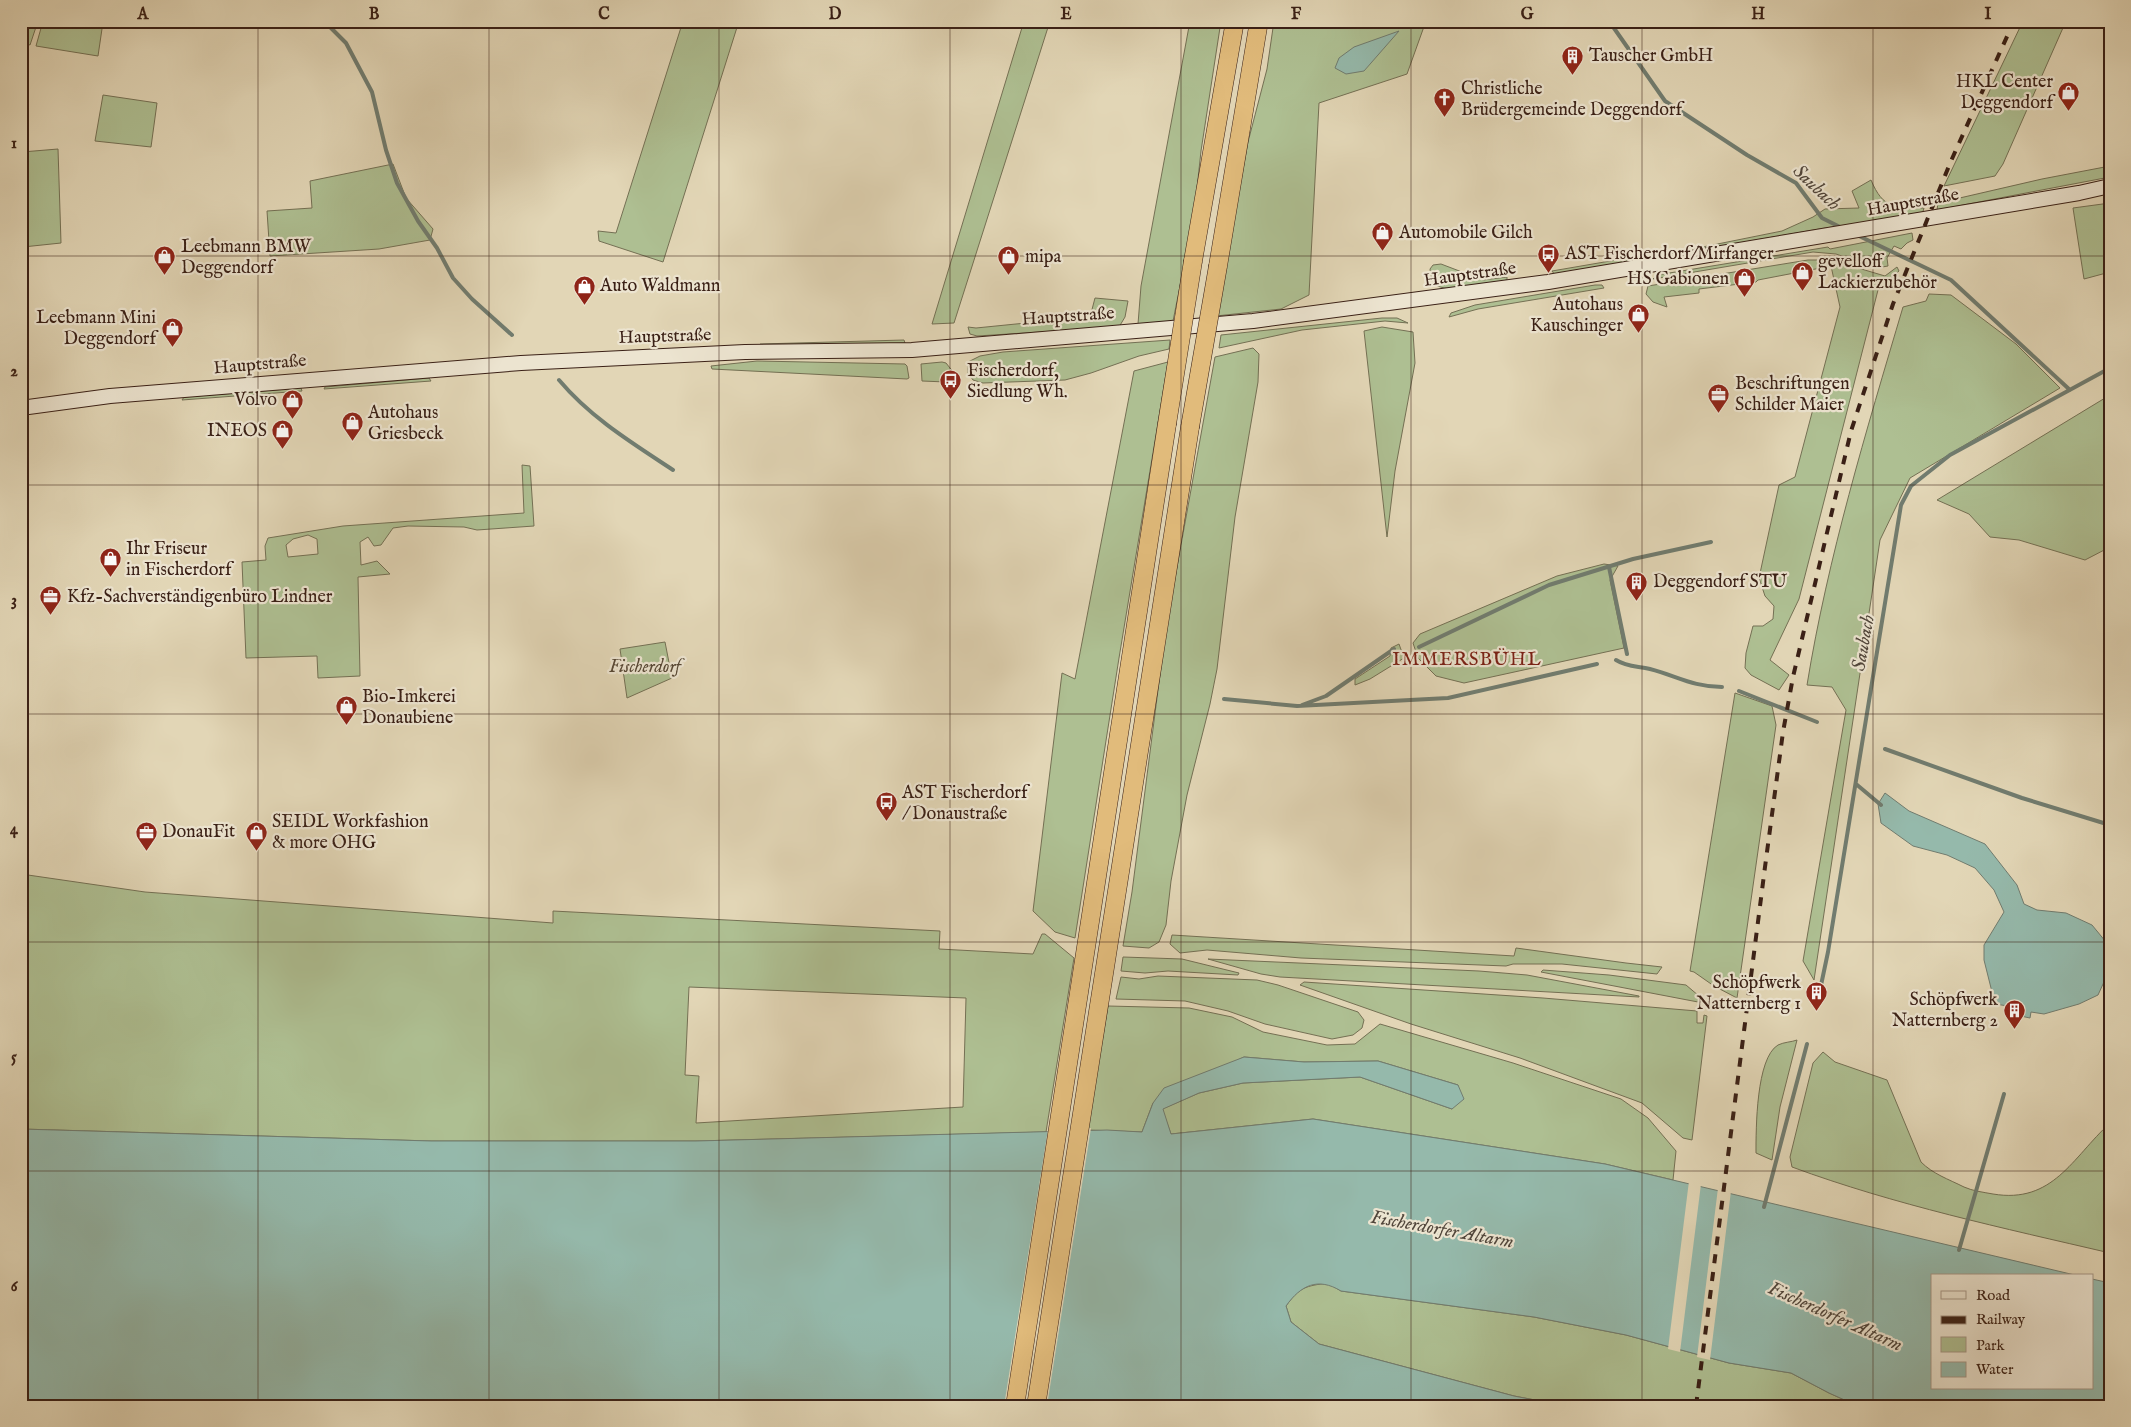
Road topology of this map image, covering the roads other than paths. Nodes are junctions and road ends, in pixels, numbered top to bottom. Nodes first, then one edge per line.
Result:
1 (1235, 21) edge
2 (1259, 21) edge
3 (2110, 186) edge
4 (21, 408) edge
5 (1015, 1406) edge
6 (1036, 1406) edge

1 - 5 highway, bridge
2 - 6 highway, bridge
3 - 4 main road, Hauptstraße

